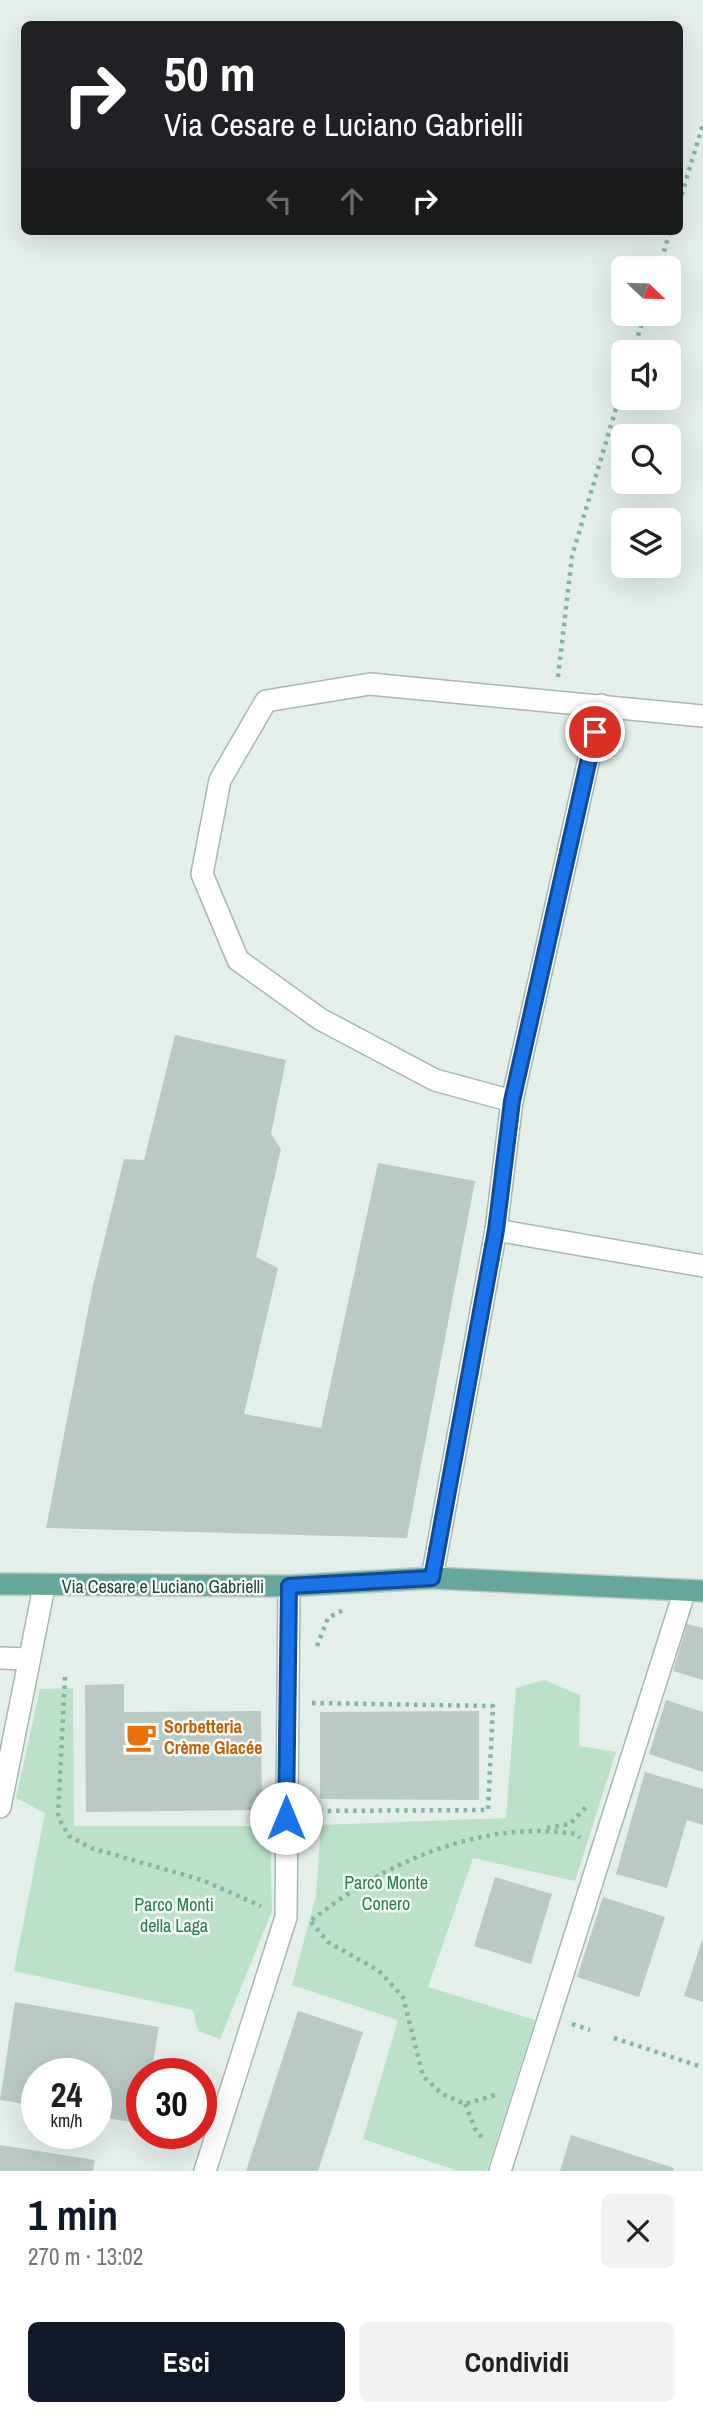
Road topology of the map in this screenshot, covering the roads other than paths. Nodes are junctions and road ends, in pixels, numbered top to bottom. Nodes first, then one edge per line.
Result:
1 (601, 705) junction
2 (703, 716) edge
3 (512, 1101) junction
4 (496, 1230) junction
5 (703, 1266) edge
6 (432, 1578) junction
7 (0, 1584) edge
8 (289, 1586) junction
9 (44, 1587) junction
10 (694, 1591) edge
11 (0, 1658) edge
12 (29, 1659) junction
13 (0, 1807) edge
14 (205, 2171) edge
15 (500, 2171) edge

1 - 2 street
1 - 3 street
1 - 3 street
3 - 4 street
4 - 5 street
4 - 6 street
6 - 8 main road, Via Cesare e Luciano Gabrielli
6 - 10 main road, Via Cesare e Luciano Gabrielli
7 - 9 main road, Via Cesare e Luciano Gabrielli
8 - 9 main road, Via Cesare e Luciano Gabrielli
8 - 14 street
9 - 12 street
10 - 15 street
11 - 12 street
12 - 13 street

